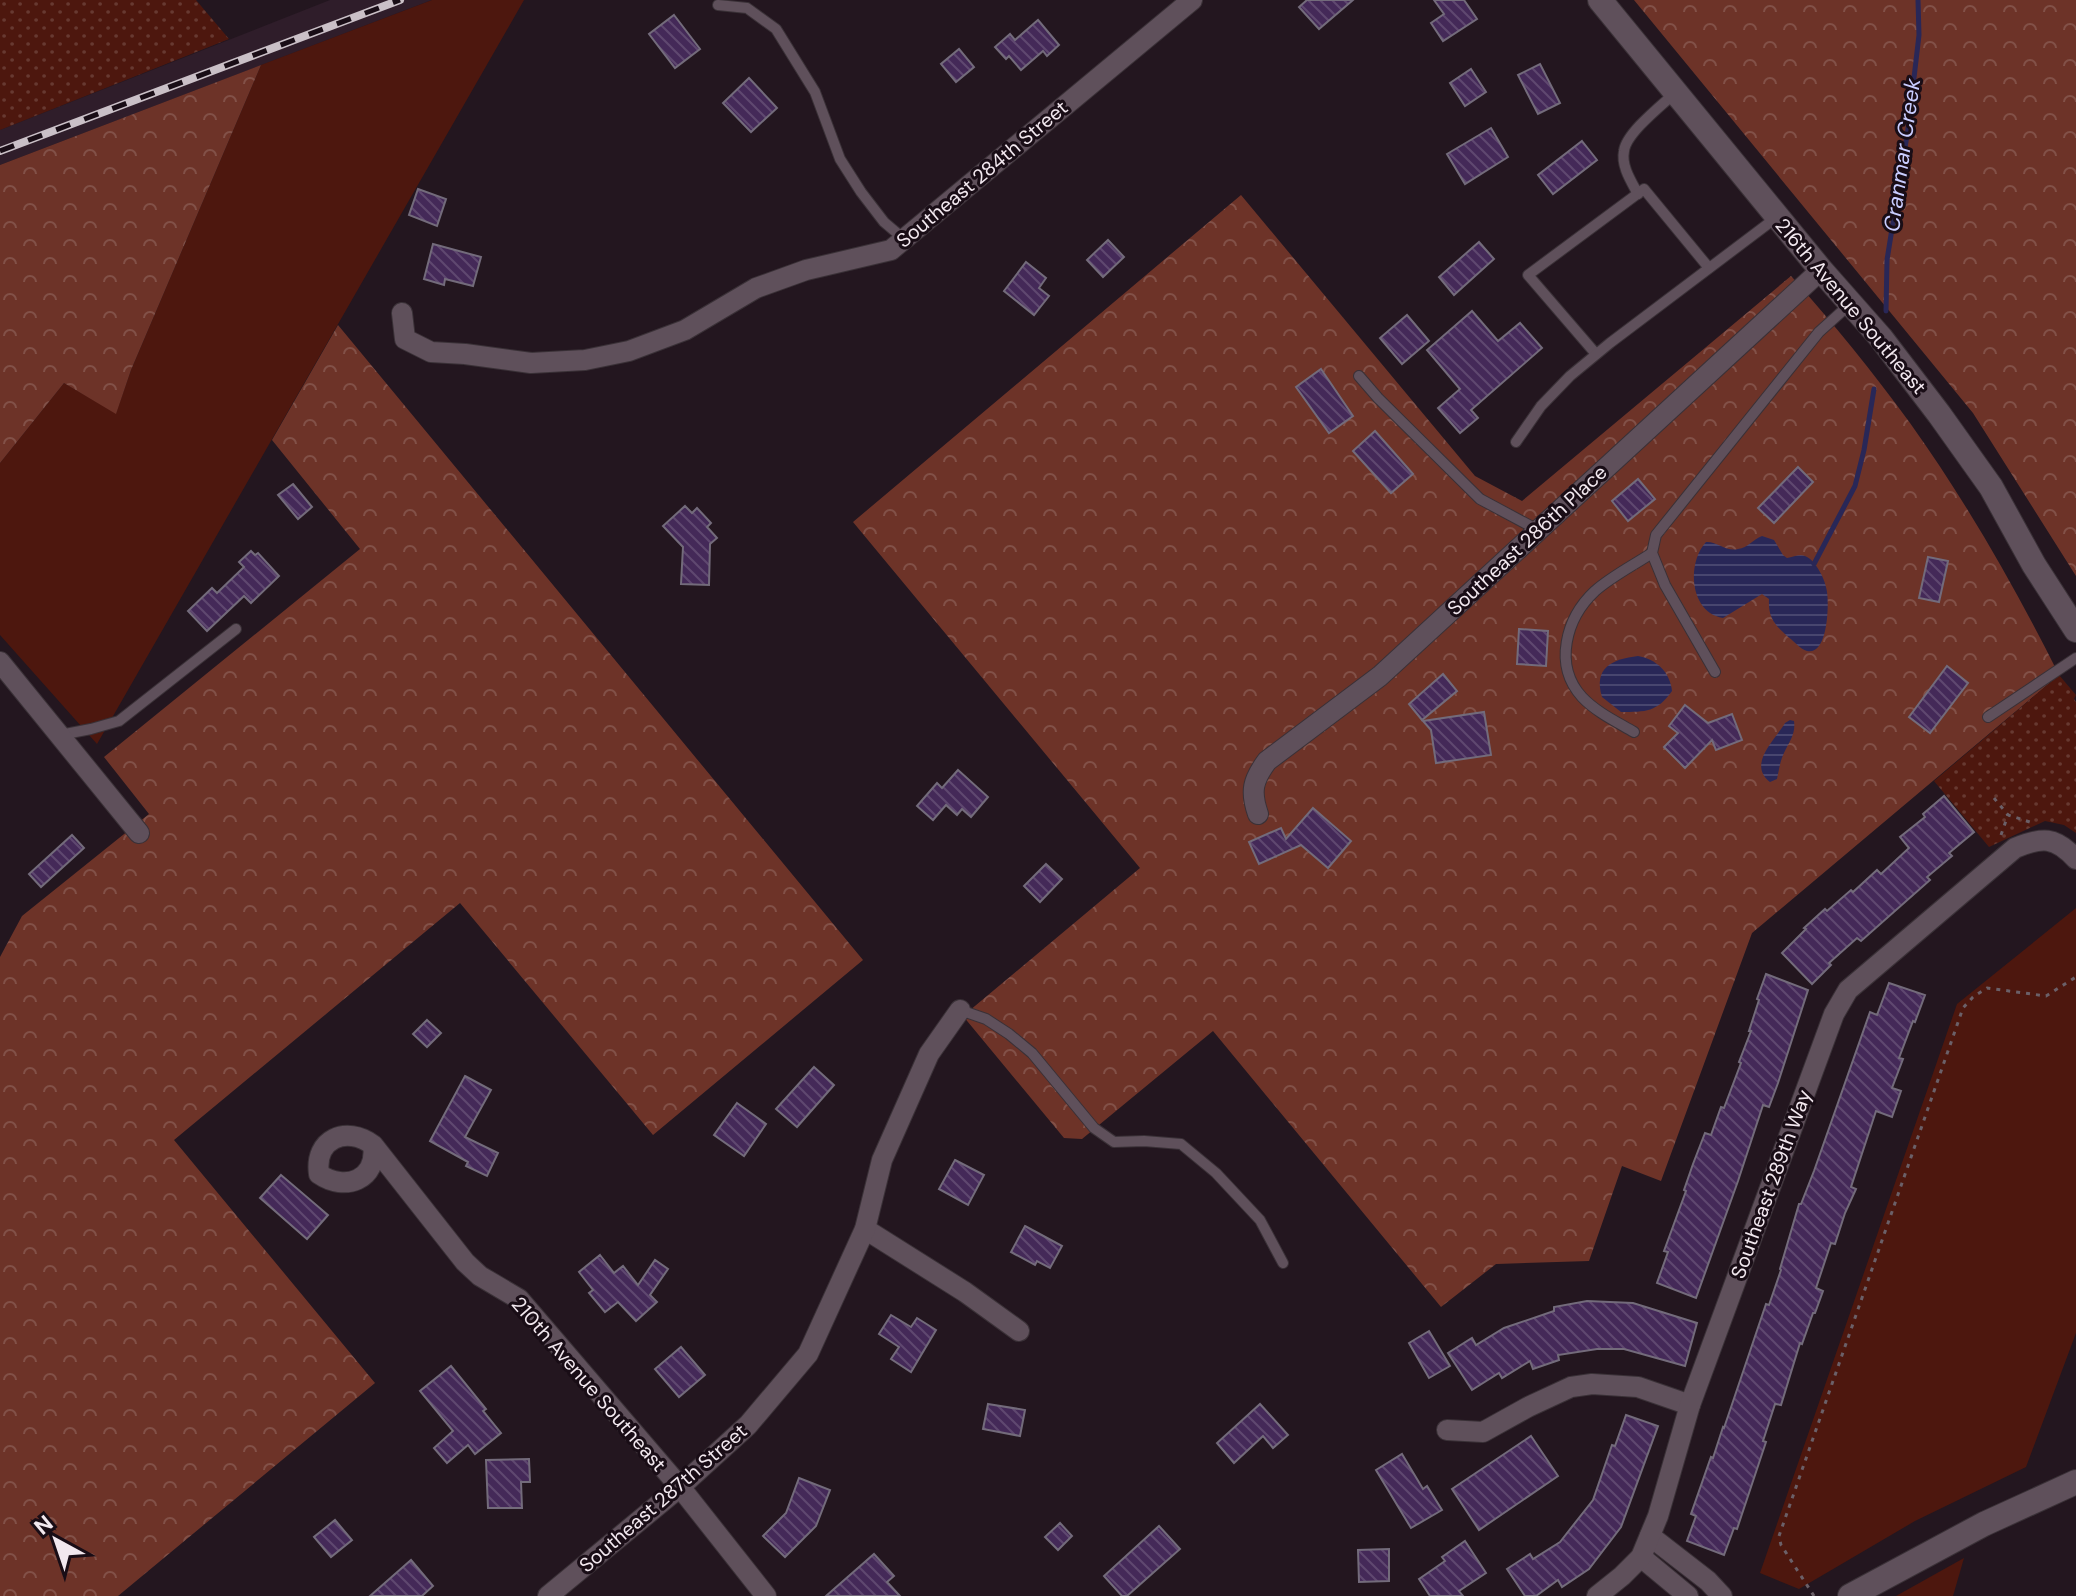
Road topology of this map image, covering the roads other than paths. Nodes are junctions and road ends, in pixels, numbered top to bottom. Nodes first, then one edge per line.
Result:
1 (1192, 0) edge
2 (1600, 0) edge
3 (718, 5) dead end
4 (1676, 92) junction
5 (1638, 194) junction
6 (1777, 217) junction
7 (904, 239) junction
8 (1709, 268) junction
9 (1821, 270) junction
10 (1851, 304) junction
11 (402, 313) dead end
12 (1596, 354) junction
13 (1359, 376) dead end
14 (1516, 442) dead end
15 (1538, 530) junction
16 (1652, 553) junction
17 (236, 629) dead end
18 (2076, 630) edge
19 (2076, 658) edge
20 (0, 662) edge
21 (1715, 672) dead end
22 (1988, 717) dead end
23 (1634, 732) dead end
24 (58, 735) junction
25 (1258, 814) dead end
26 (139, 833) dead end
27 (2076, 859) edge
28 (960, 1010) joint
29 (373, 1145) dead end
30 (865, 1229) junction
31 (1283, 1263) dead end
32 (1019, 1331) dead end
33 (1690, 1405) junction
34 (1447, 1430) dead end
35 (2076, 1482) edge
36 (680, 1487) junction
37 (1650, 1536) junction
38 (1641, 1557) junction
39 (548, 1596) edge
40 (766, 1596) edge
41 (1597, 1596) edge
42 (1688, 1596) edge
43 (1722, 1596) edge
44 (1850, 1596) edge

1 - 7 street, Southeast 284th Street
2 - 4 street, 216th Avenue Southeast
3 - 7 lane
4 - 5 lane
4 - 6 street, 216th Avenue Southeast
5 - 8 lane
5 - 12 lane
6 - 8 lane
6 - 9 street, 216th Avenue Southeast
7 - 11 street, Southeast 284th Street
8 - 12 lane
9 - 10 street, 216th Avenue Southeast
9 - 15 street, Southeast 286th Place
10 - 16 lane
10 - 18 street, 216th Avenue Southeast
12 - 14 lane
13 - 15 lane
15 - 25 street, Southeast 286th Place
16 - 21 lane
16 - 23 lane
17 - 24 lane
19 - 22 lane
20 - 24 street
24 - 26 street
27 - 33 street, Southeast 289th Way
28 - 30 street, Southeast 287th Street
28 - 31 lane
29 - 36 street, 210th Avenue Southeast
30 - 32 street
30 - 36 street, Southeast 287th Street
33 - 34 street
33 - 37 street, Southeast 289th Way
35 - 44 street
36 - 39 street, Southeast 287th Street
36 - 40 street, 210th Avenue Southeast
37 - 38 street, Southeast 289th Way
37 - 43 street
38 - 41 street, Southeast 289th Way
38 - 42 street

